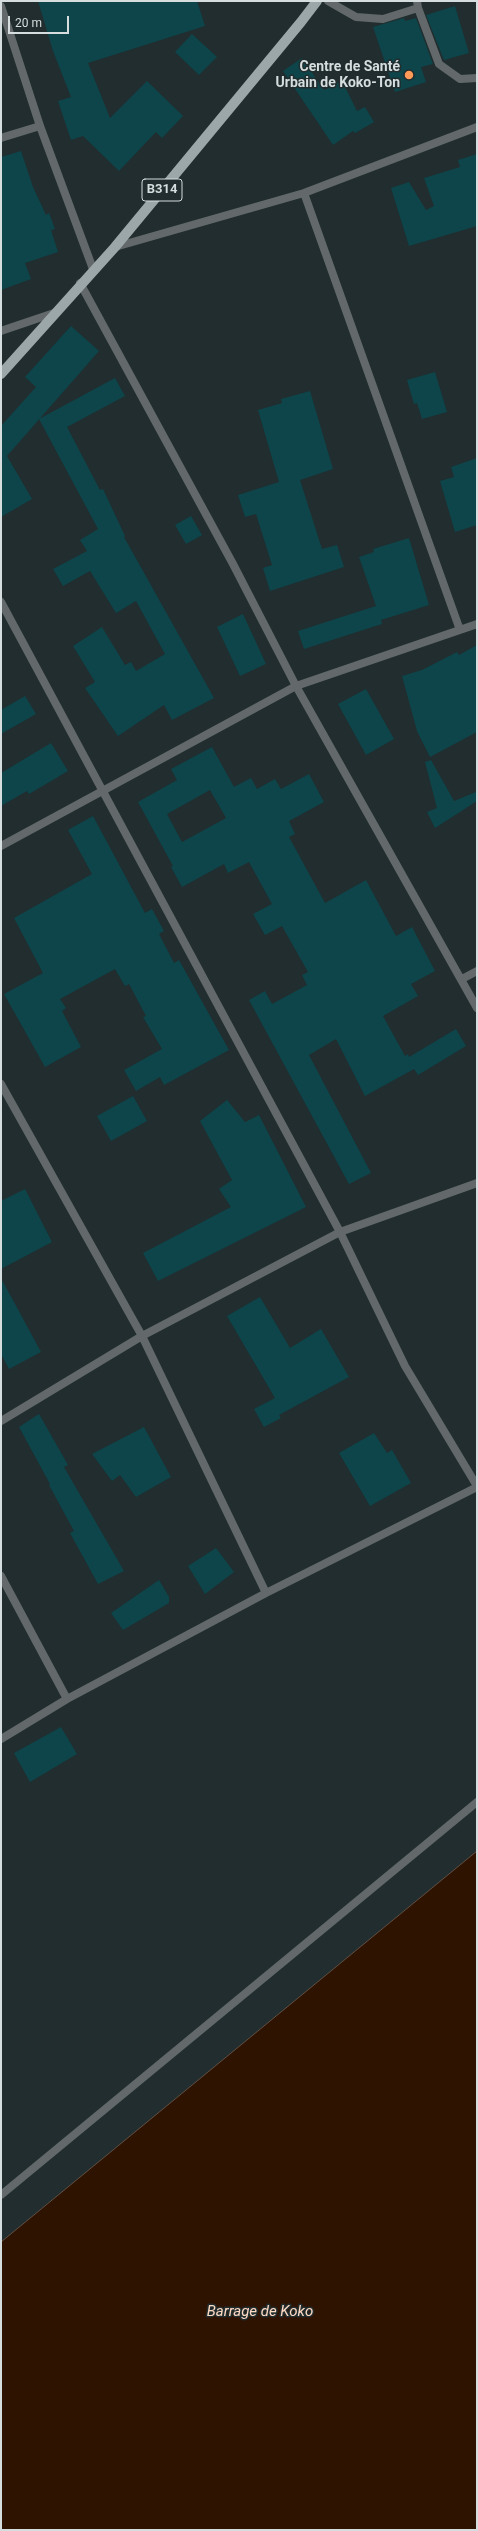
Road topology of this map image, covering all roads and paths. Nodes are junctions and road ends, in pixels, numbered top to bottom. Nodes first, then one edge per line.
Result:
1 (316, 1) edge
2 (328, 1) edge
3 (417, 4) edge
4 (1, 6) edge
5 (477, 78) edge
6 (40, 126) junction
7 (477, 127) edge
8 (1, 138) edge
9 (304, 193) junction
10 (114, 247) junction
11 (93, 269) junction
12 (80, 283) junction
13 (57, 312) junction
14 (1, 331) edge
15 (1, 374) edge
16 (1, 602) edge
17 (477, 624) edge
18 (460, 630) junction
19 (296, 686) junction
20 (102, 792) junction
21 (1, 846) edge
22 (477, 971) edge
23 (462, 979) junction
24 (477, 1008) edge
25 (1, 1084) edge
26 (477, 1183) edge
27 (340, 1232) junction
28 (142, 1336) junction
29 (1, 1421) edge
30 (477, 1487) edge
31 (1, 1576) edge
32 (266, 1593) junction
33 (67, 1699) junction
34 (1, 1739) edge
35 (477, 1802) edge
36 (1, 2195) edge

1 - 10 main road, B314
2 - 3 street
3 - 5 street
4 - 6 street
6 - 8 street
6 - 11 street
7 - 9 street
9 - 10 street
9 - 18 street
10 - 11 main road, B314
11 - 12 main road, B314
12 - 13 main road, B314
12 - 19 street
13 - 14 street
13 - 15 main road, B314
16 - 20 street
17 - 18 street
18 - 19 street
19 - 20 street
19 - 23 street
20 - 21 street
20 - 27 street
22 - 23 street
23 - 24 street
25 - 28 street
26 - 27 street
27 - 28 street
27 - 30 street
28 - 29 street
28 - 32 street
30 - 32 street
31 - 33 street
32 - 33 street
33 - 34 street
35 - 36 street

